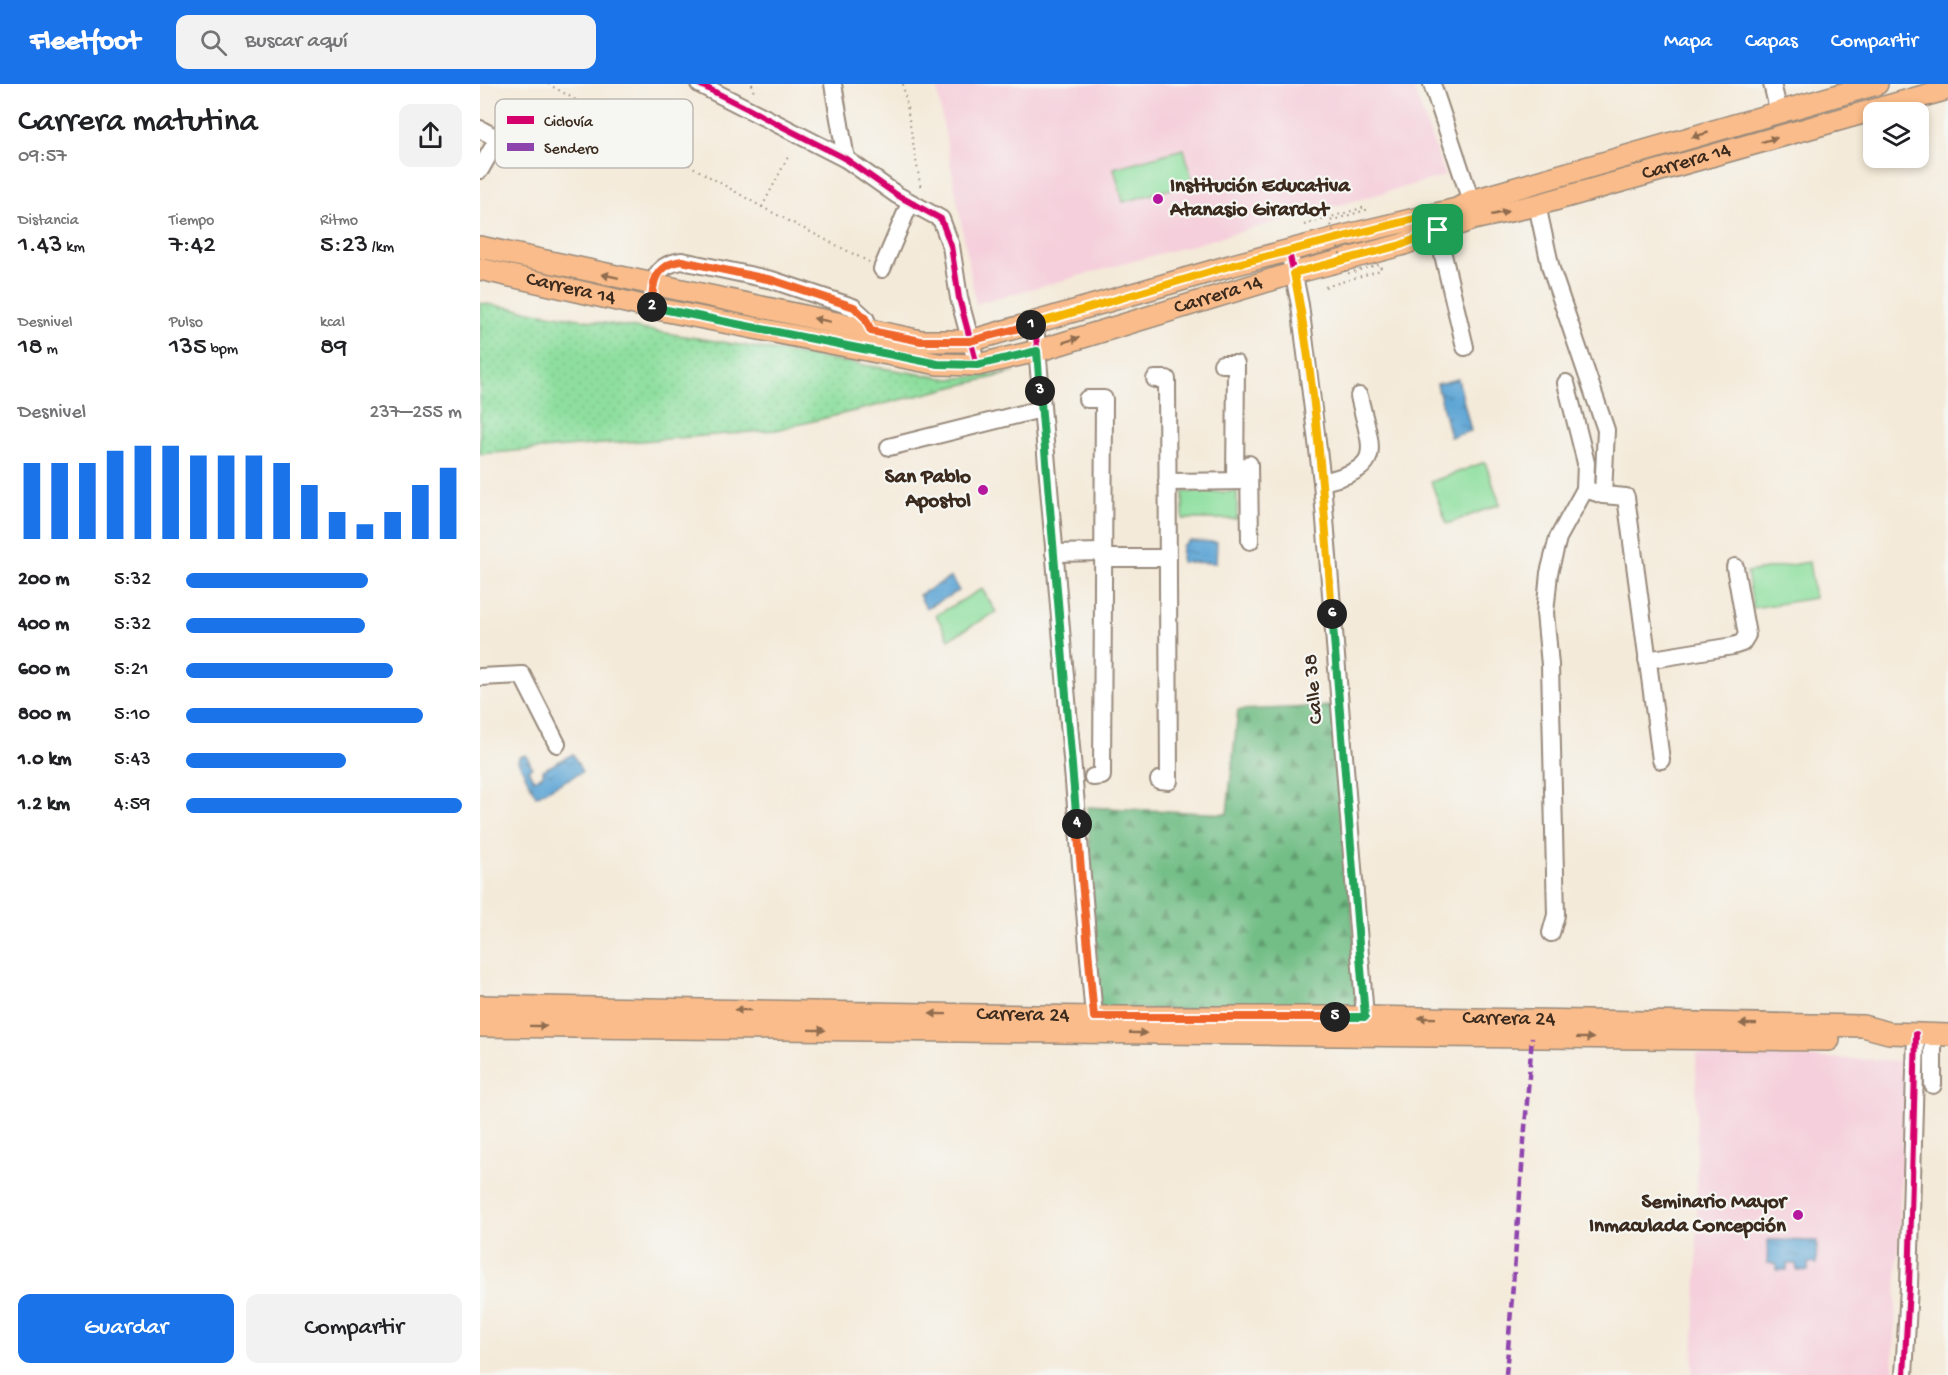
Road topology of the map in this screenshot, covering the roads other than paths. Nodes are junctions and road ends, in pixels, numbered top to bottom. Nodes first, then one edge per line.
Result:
1 (699, 84) edge
2 (833, 84) edge
3 (1432, 84) edge
4 (1772, 84) edge
5 (1877, 84) edge
6 (1851, 88) edge
7 (1948, 89) edge
8 (724, 90) edge
9 (1779, 112) junction
10 (1859, 115) junction
11 (480, 129) edge
12 (495, 137) edge
13 (495, 144) edge
14 (846, 159) junction
15 (480, 170) edge
16 (915, 196) junction
17 (1537, 204) junction
18 (1472, 210) junction
19 (1436, 222) junction
20 (480, 247) edge
21 (1289, 251) junction
22 (1233, 265) junction
23 (480, 269) edge
24 (882, 269) road end
25 (1294, 273) junction
26 (772, 280) junction
27 (652, 285) junction
28 (1238, 290) junction
29 (764, 308) junction
30 (652, 309) junction
31 (1035, 324) junction
32 (871, 331) junction
33 (970, 341) junction
34 (1465, 347) dead end
35 (1037, 351) junction
36 (1222, 364) dead end
37 (977, 365) junction
38 (1155, 379) dead end
39 (1566, 383) dead end
40 (1359, 396) dead end
41 (1088, 399) dead end
42 (1041, 409) junction
43 (889, 447) dead end
44 (1249, 464) dead end
45 (1242, 481) junction
46 (1167, 482) junction
47 (1322, 482) junction
48 (1585, 489) junction
49 (1603, 495) junction
50 (1250, 542) dead end
51 (1103, 557) junction
52 (1054, 558) junction
53 (1168, 558) junction
54 (1735, 567) dead end
55 (1647, 660) junction
56 (480, 677) edge
57 (557, 744) dead end
58 (1661, 760) dead end
59 (1093, 777) dead end
60 (1159, 780) dead end
61 (1551, 933) dead end
62 (480, 1006) edge
63 (1365, 1017) junction
64 (1095, 1025) junction
65 (480, 1026) edge
66 (1932, 1034) edge
67 (1708, 1039) junction
68 (1933, 1085) dead end
69 (1904, 1375) edge

1 - 8 street
2 - 14 street
3 - 18 street
4 - 9 street
5 - 6 main road, Carrera 14
6 - 9 main road, Carrera 14
6 - 10 street
7 - 10 main road, Carrera 14
8 - 14 street
9 -> 18 main road, Carrera 14
17 -> 10 main road, Carrera 14
11 - 12 street
13 - 15 street
14 - 16 street
16 - 24 street
16 - 33 street
18 -> 17 main road, Carrera 14
17 - 49 street
18 - 19 main road, Carrera 14
19 - 21 main road, Carrera 14
19 - 25 main road, Carrera 14
19 - 34 street
27 -> 20 main road, Carrera 14
21 - 22 main road, Carrera 14
21 - 25 street, Calle 38
22 - 28 street
22 - 31 main road, Carrera 14
23 - 30 main road, Carrera 14
25 - 28 main road, Carrera 14
25 - 47 street, Calle 38
26 - 27 street
26 - 29 street
26 - 32 street
27 - 29 main road, Carrera 14
27 - 30 street
35 -> 28 main road, Carrera 14
32 -> 29 main road, Carrera 14
30 - 37 main road, Carrera 14
31 - 33 main road, Carrera 14
31 - 35 street
32 - 33 main road, Carrera 14
33 - 37 street
35 - 37 main road, Carrera 14
35 - 42 street
36 - 45 street
38 - 46 street
39 - 48 street
40 - 47 street
41 - 51 street
42 - 43 street
42 - 52 street
44 - 45 street
45 - 46 street
45 - 50 street
46 - 53 street
47 - 63 street, Calle 38
48 - 49 street
48 - 61 street
49 - 55 street
51 - 52 street
51 - 53 street
51 - 59 street
52 - 64 street
53 - 60 street
54 - 55 street
55 - 58 street
56 - 57 street
64 -> 62 main road, Carrera 24
63 - 64 main road, Carrera 24
67 -> 63 main road, Carrera 24
65 -> 64 main road, Carrera 24
64 -> 67 main road, Carrera 24
66 - 67 main road, Carrera 24
66 - 68 street
66 - 69 street

